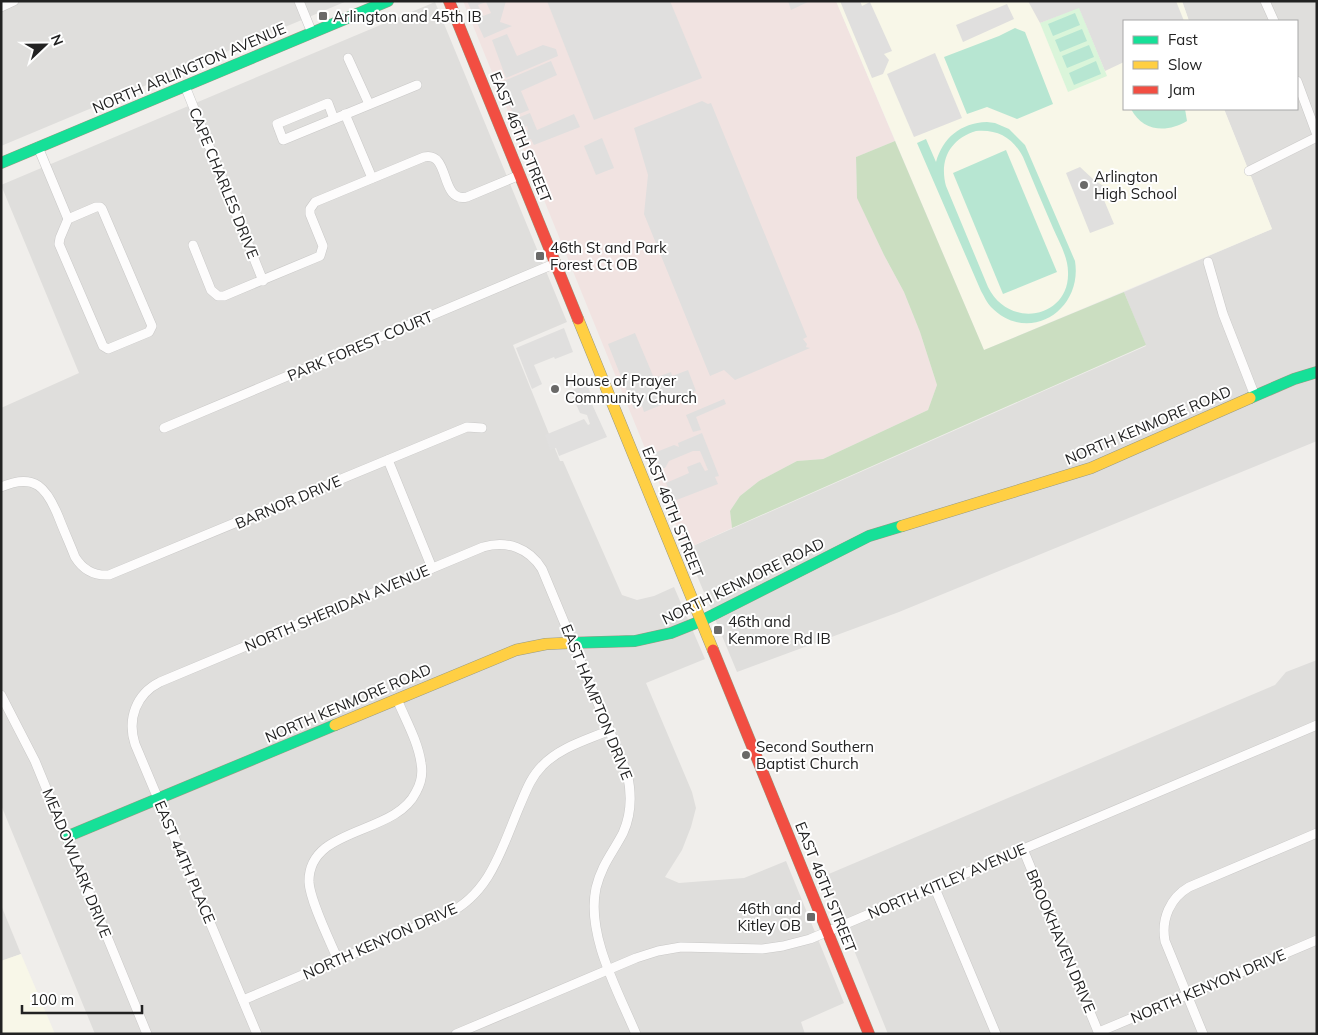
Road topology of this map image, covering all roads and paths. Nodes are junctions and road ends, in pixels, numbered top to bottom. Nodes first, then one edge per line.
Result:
1 (14, 1) edge
2 (299, 1) edge
3 (388, 1) edge
4 (449, 1) edge
5 (1265, 1) edge
6 (1, 6) edge
7 (1274, 20) edge
8 (312, 33) junction
9 (348, 58) dead end
10 (417, 84) dead end
11 (1298, 84) edge
12 (185, 86) junction
13 (369, 104) junction
14 (345, 114) junction
15 (334, 119) junction
16 (1317, 136) edge
17 (38, 147) junction
18 (1, 163) edge
19 (1249, 171) dead end
20 (520, 175) junction
21 (372, 178) junction
22 (68, 219) junction
23 (193, 244) dead end
24 (1208, 262) dead end
25 (556, 263) junction
26 (264, 280) junction
27 (1317, 372) edge
28 (1255, 396) junction
29 (164, 428) dead end
30 (482, 428) dead end
31 (388, 460) junction
32 (1, 486) edge
33 (529, 554) joint
34 (432, 568) junction
35 (701, 621) junction
36 (573, 643) junction
37 (148, 690) joint
38 (1, 695) edge
39 (397, 699) junction
40 (1317, 726) edge
41 (610, 730) junction
42 (158, 799) junction
43 (1317, 833) edge
44 (66, 837) junction
45 (1023, 849) junction
46 (934, 886) junction
47 (828, 932) junction
48 (1317, 940) edge
49 (338, 960) junction
50 (609, 970) junction
51 (1187, 994) junction
52 (243, 1000) junction
53 (1099, 1033) edge
54 (147, 1034) edge
55 (257, 1034) edge
56 (456, 1034) edge
57 (636, 1034) edge
58 (869, 1034) edge
59 (996, 1034) edge
60 (1204, 1034) edge

1 - 6 street
2 - 8 street
3 - 8 main road, NORTH ARLINGTON AVENUE
4 - 20 main road, EAST 46TH STREET
5 - 7 street
8 - 12 main road, NORTH ARLINGTON AVENUE
9 - 13 street
10 - 13 street
11 - 16 street
12 - 17 main road, NORTH ARLINGTON AVENUE
12 - 26 street, CAPE CHARLES DRIVE
13 - 14 street
14 - 15 street
14 - 21 street
15 - 15 street
16 - 19 street
17 - 18 main road, NORTH ARLINGTON AVENUE
17 - 22 street
20 - 21 street
20 - 25 main road, EAST 46TH STREET
21 - 26 street
22 - 22 street
23 - 26 street
24 - 28 street
25 - 29 street, PARK FOREST COURT
25 - 35 main road, EAST 46TH STREET
27 - 28 main road, NORTH KENMORE ROAD
28 - 35 main road, NORTH KENMORE ROAD
30 - 31 street, BARNOR DRIVE
31 - 32 street, BARNOR DRIVE
31 - 34 street
33 - 34 street, NORTH SHERIDAN AVENUE
33 - 36 street, EAST HAMPTON DRIVE
34 - 37 street, NORTH SHERIDAN AVENUE
35 - 36 main road, NORTH KENMORE ROAD
35 - 47 main road, EAST 46TH STREET
36 - 39 main road, NORTH KENMORE ROAD
36 - 41 street, EAST HAMPTON DRIVE
37 - 42 street, EAST 44TH PLACE
38 - 44 street, MEADOWLARK DRIVE
39 - 42 main road, NORTH KENMORE ROAD
39 - 49 street
40 - 45 street, NORTH KITLEY AVENUE
41 - 49 street, NORTH KENYON DRIVE
41 - 50 street, EAST HAMPTON DRIVE
42 - 44 main road, NORTH KENMORE ROAD
42 - 52 street, EAST 44TH PLACE
43 - 51 street
44 - 54 street, MEADOWLARK DRIVE
45 - 46 street, NORTH KITLEY AVENUE
45 - 53 street, BROOKHAVEN DRIVE
46 - 47 street, NORTH KITLEY AVENUE
46 - 59 street
47 - 50 street, NORTH KITLEY AVENUE
47 - 58 main road, EAST 46TH STREET
48 - 51 street, NORTH KENYON DRIVE
49 - 52 street, NORTH KENYON DRIVE
50 - 56 street, NORTH KITLEY AVENUE
50 - 57 street, EAST HAMPTON DRIVE
51 - 53 street, NORTH KENYON DRIVE
51 - 60 street
52 - 55 street, EAST 44TH PLACE

